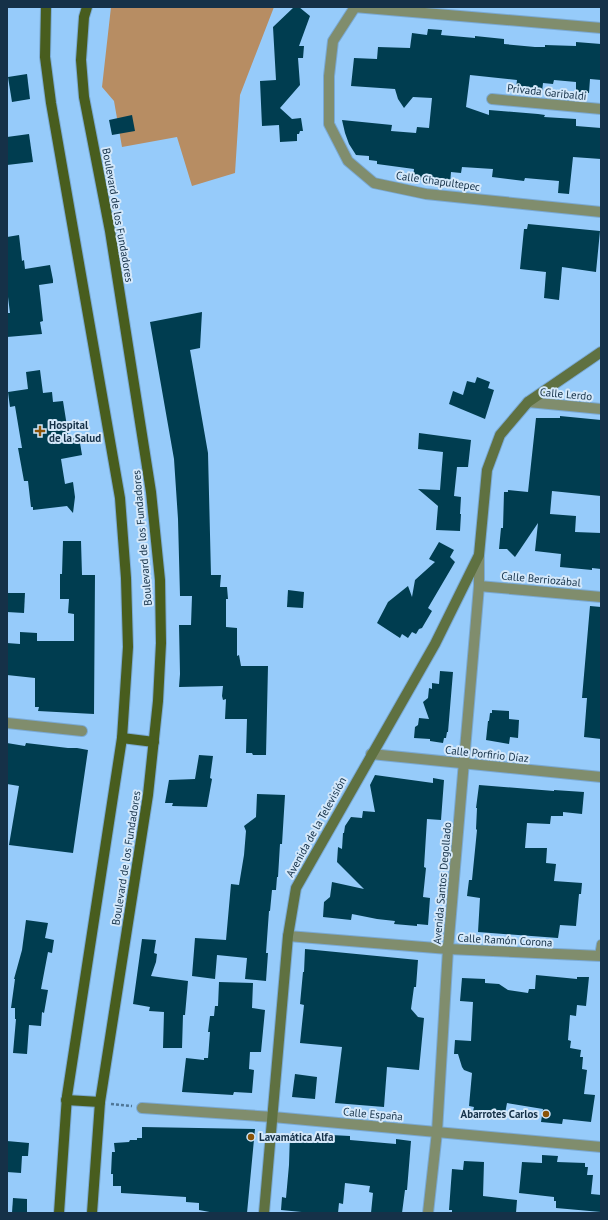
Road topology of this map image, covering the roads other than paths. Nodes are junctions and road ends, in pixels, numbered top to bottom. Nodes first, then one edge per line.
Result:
1 (46, 7) edge
2 (87, 7) edge
3 (355, 7) edge
4 (601, 28) edge
5 (492, 99) dead end
6 (601, 109) edge
7 (601, 212) edge
8 (601, 352) edge
9 (528, 402) junction
10 (601, 409) edge
11 (479, 555) junction
12 (479, 586) junction
13 (601, 596) edge
14 (7, 723) edge
15 (82, 731) dead end
16 (122, 738) junction
17 (154, 742) junction
18 (371, 754) junction
19 (464, 763) junction
20 (601, 777) edge
21 (288, 936) junction
22 (601, 944) edge
23 (448, 949) junction
24 (600, 956) edge
25 (66, 1100) junction
26 (100, 1102) junction
27 (142, 1108) road end
28 (273, 1117) junction
29 (437, 1132) junction
30 (601, 1146) edge
31 (59, 1213) edge
32 (92, 1213) edge
33 (264, 1213) edge
34 (428, 1213) edge

1 - 16 main road, Boulevard de los Fundadores
2 - 17 main road, Boulevard de los Fundadores
3 - 4 street
3 - 7 street, Calle Chapultepec
5 - 6 street, Privada Garibaldi
8 - 9 main road
9 - 10 street, Calle Lerdo
9 - 11 main road
11 - 12 street, Avenida Santos Degollado
11 - 18 main road, Avenida de la Televisión
12 - 13 street, Calle Berriozábal
12 - 19 street, Avenida Santos Degollado
14 - 15 street
16 - 17 main road
16 - 25 main road, Boulevard de los Fundadores
17 - 26 main road, Boulevard de los Fundadores
18 - 19 street, Calle Porfirio Díaz
18 - 21 main road, Avenida de la Televisión
19 - 20 street, Calle Porfirio Díaz
19 - 23 street, Avenida Santos Degollado
21 - 23 street, Calle Ramón Corona
21 - 28 main road, Avenida de la Televisión
22 - 24 lane
23 - 24 street, Calle Ramón Corona
23 - 29 street, Avenida Santos Degollado
25 - 26 main road
25 - 31 main road, Boulevard de los Fundadores
26 - 32 main road, Boulevard de los Fundadores
27 - 28 street, Calle España
28 - 29 street, Calle España
28 - 33 main road, Avenida de la Televisión
29 - 30 street, Calle España
29 - 34 street, Avenida Santos Degollado

